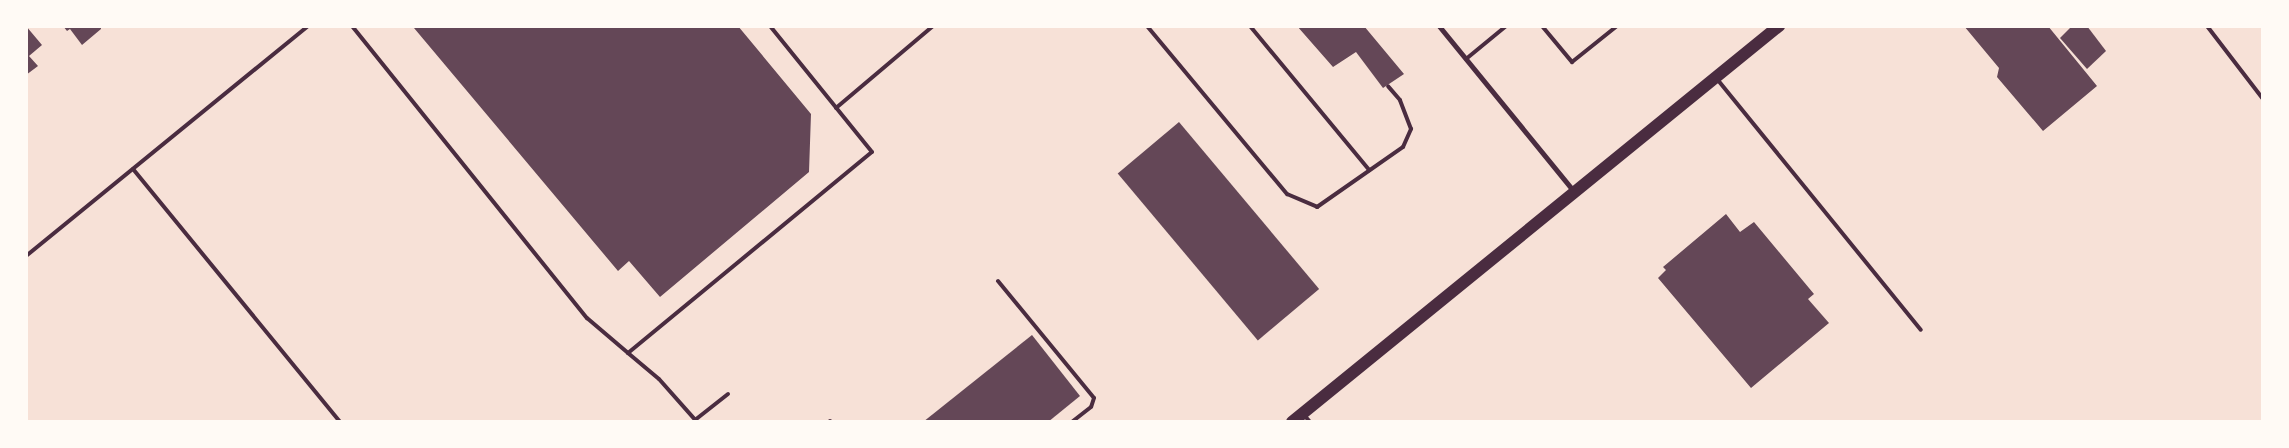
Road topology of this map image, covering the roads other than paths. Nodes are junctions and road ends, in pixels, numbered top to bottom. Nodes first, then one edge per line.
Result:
1 (308, 26) edge
2 (352, 26) edge
3 (770, 26) edge
4 (933, 26) edge
5 (1147, 26) edge
6 (1250, 26) edge
7 (1439, 26) edge
8 (1506, 26) edge
9 (1542, 26) edge
10 (1617, 26) edge
11 (1779, 26) edge
12 (2207, 26) edge
13 (1466, 59) junction
14 (1716, 78) junction
15 (1388, 86) dead end
16 (2263, 99) edge
17 (836, 108) junction
18 (133, 168) junction
19 (1369, 170) junction
20 (1575, 193) junction
21 (26, 256) edge
22 (998, 281) dead end
23 (1921, 330) dead end
24 (628, 353) junction
25 (728, 394) dead end
26 (1306, 417) edge
27 (696, 421) edge
28 (340, 422) edge
29 (1072, 422) edge
30 (1292, 422) edge

1 - 18 lane
2 - 24 lane
3 - 17 lane
4 - 17 lane
5 - 19 lane
6 - 19 lane
7 - 13 street
8 - 13 lane
9 - 10 lane
11 - 14 main road
12 - 16 lane
13 - 20 street
14 - 20 main road
14 - 23 lane
15 - 19 lane
17 - 24 lane
18 - 21 lane
18 - 28 lane
20 - 26 main road
22 - 29 lane
24 - 27 lane
25 - 27 lane
26 - 30 main road

